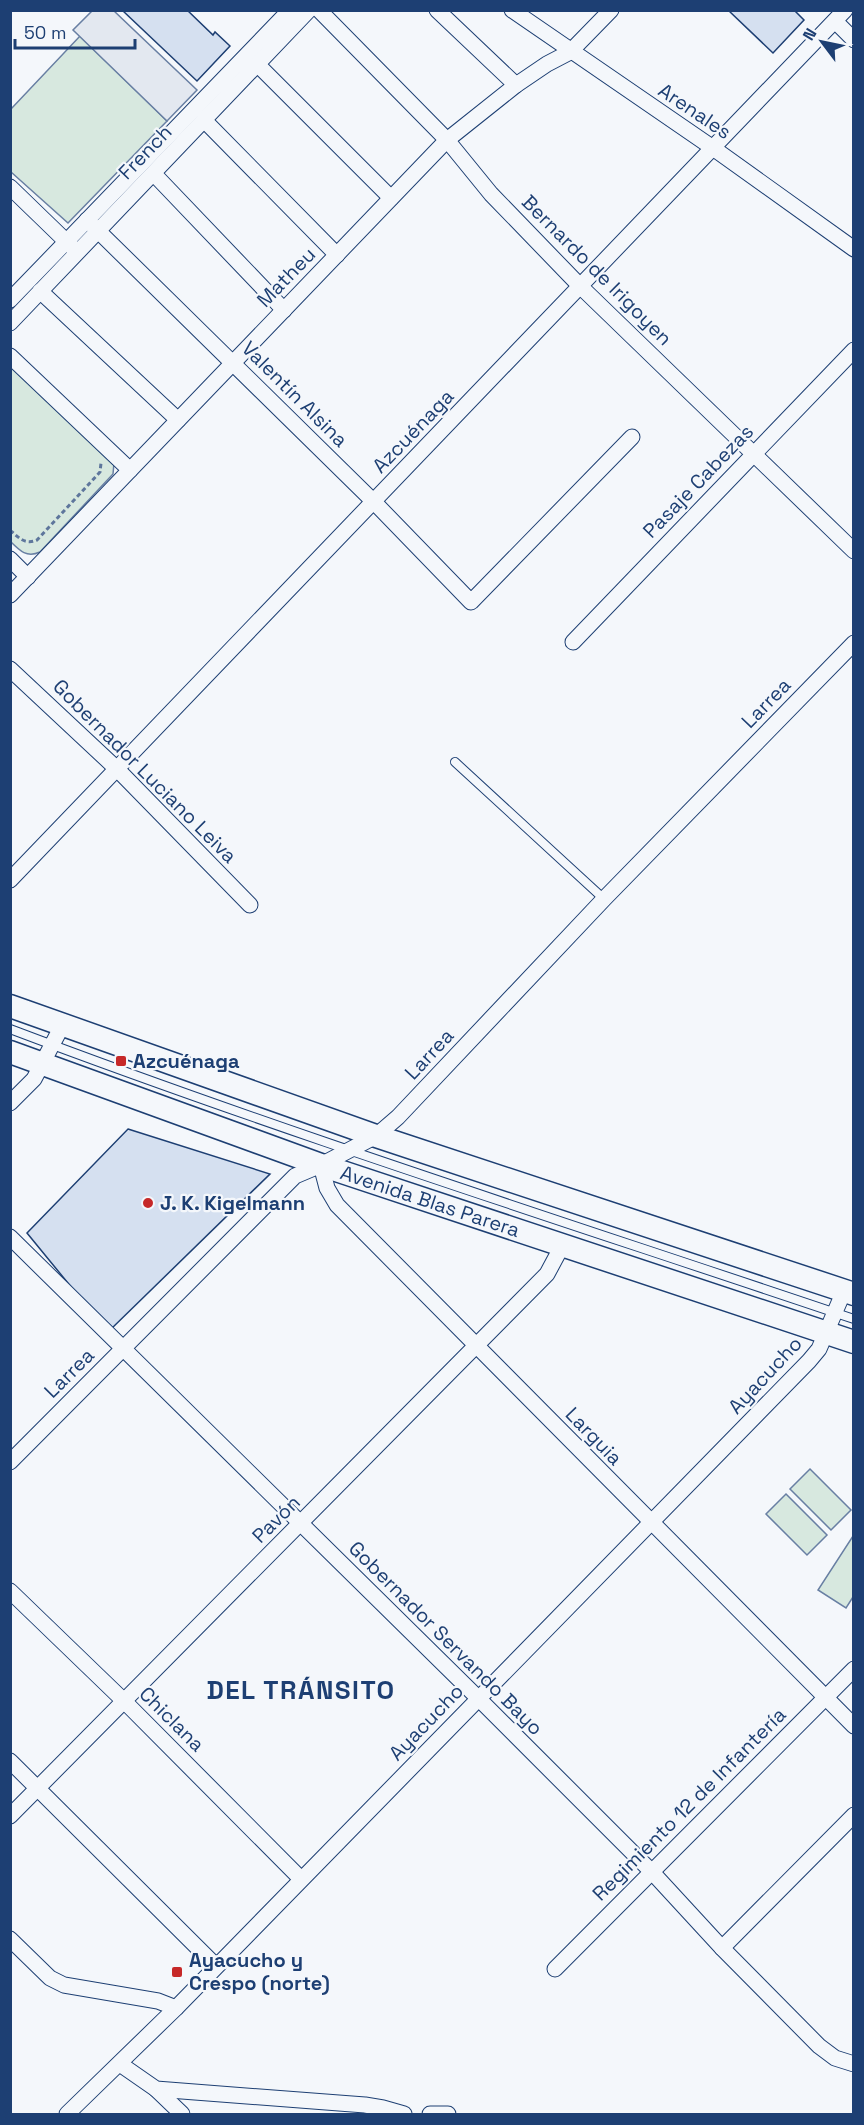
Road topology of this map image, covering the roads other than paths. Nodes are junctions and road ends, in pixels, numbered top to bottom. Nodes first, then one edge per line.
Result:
1 (290, 10) edge
2 (309, 10) edge
3 (319, 10) edge
4 (437, 10) edge
5 (512, 10) edge
6 (611, 10) edge
7 (840, 16) edge
8 (854, 40) edge
9 (570, 52) junction
10 (253, 60) junction
11 (516, 86) junction
12 (204, 120) junction
13 (447, 140) junction
14 (713, 148) junction
15 (154, 174) junction
16 (10, 187) edge
17 (392, 198) junction
18 (92, 226) junction
19 (66, 241) junction
20 (854, 249) edge
21 (78, 252) junction
22 (337, 255) junction
23 (580, 286) junction
24 (40, 291) junction
25 (10, 300) edge
26 (284, 310) junction
27 (10, 323) edge
28 (854, 350) edge
29 (10, 356) edge
30 (233, 363) junction
31 (178, 420) junction
32 (632, 437) dead end
33 (754, 453) junction
34 (130, 470) junction
35 (374, 502) junction
36 (854, 551) edge
37 (10, 559) edge
38 (28, 577) junction
39 (10, 595) edge
40 (573, 642) dead end
41 (854, 643) edge
42 (10, 669) edge
43 (455, 762) dead end
44 (118, 770) junction
45 (10, 880) edge
46 (604, 899) junction
47 (250, 905) dead end
48 (10, 1006) edge
49 (10, 1029) edge
50 (53, 1045) junction
51 (10, 1052) edge
52 (10, 1103) edge
53 (376, 1136) junction
54 (348, 1151) junction
55 (321, 1165) junction
56 (10, 1237) edge
57 (562, 1246) junction
58 (849, 1293) edge
59 (836, 1313) junction
60 (854, 1319) edge
61 (826, 1333) junction
62 (854, 1342) edge
63 (476, 1345) junction
64 (123, 1348) junction
65 (10, 1462) edge
66 (301, 1524) junction
67 (651, 1524) junction
68 (10, 1591) edge
69 (854, 1669) edge
70 (478, 1698) junction
71 (825, 1698) junction
72 (124, 1701) junction
73 (854, 1726) edge
74 (10, 1761) edge
75 (38, 1788) junction
76 (854, 1815) edge
77 (10, 1816) edge
78 (652, 1872) junction
79 (301, 1879) junction
80 (10, 1939) edge
81 (722, 1948) junction
82 (216, 1966) junction
83 (555, 1969) dead end
84 (176, 2008) junction
85 (120, 2064) junction
86 (854, 2064) edge
87 (156, 2089) junction
88 (67, 2115) edge
89 (182, 2115) edge
90 (404, 2115) edge
91 (430, 2115) edge
92 (448, 2115) edge

1 - 10 street, French
2 - 10 street, French
3 - 13 street, Bernardo de Irigoyen
4 - 11 street
5 - 9 street, Arenales
6 - 9 street, Matheu
7 - 8 street
7 - 14 street, Azcuénaga
9 - 11 street, Matheu
9 - 14 street, Arenales
10 - 12 street, French
10 - 17 street
10 - 18 street, French
11 - 13 street, Matheu
12 - 15 street, French
12 - 22 street
13 - 17 street, Matheu
13 - 23 street, Bernardo de Irigoyen
14 - 20 street, Arenales
14 - 23 street, Azcuénaga
15 - 18 street, French
15 - 26 street
16 - 19 street
17 - 22 street, Matheu
18 - 19 street, French
18 - 21 street, French
18 - 30 street, Valentín Alsina
19 - 21 street
19 - 25 street, French
21 - 24 street, French
22 - 26 street, Matheu
23 - 33 street, Bernardo de Irigoyen
23 - 35 street, Azcuénaga
24 - 27 street, French
24 - 31 street
26 - 30 street, Matheu
28 - 33 street, Pasaje Cabezas
29 - 34 street
30 - 31 street, Matheu
30 - 35 street, Valentín Alsina
31 - 34 street, Matheu
32 - 35 street, Valentín Alsina
33 - 36 street, Bernardo de Irigoyen
33 - 40 street, Pasaje Cabezas
34 - 38 street, Matheu
35 - 44 street, Azcuénaga
37 - 38 street
38 - 39 street, Matheu
41 - 46 street, Larrea
42 - 44 street, Gobernador Luciano Leiva
43 - 46 lane
44 - 45 street, Azcuénaga
44 - 47 street, Gobernador Luciano Leiva
46 - 53 street, Larrea
48 - 50 main road, Avenida Blas Parera
49 - 50 lane
50 - 51 main road, Avenida Blas Parera
50 - 52 street
50 - 53 main road, Avenida Blas Parera
50 - 54 lane
50 - 55 main road, Avenida Blas Parera
53 - 54 street, Larrea
53 - 58 main road, Avenida Blas Parera
54 - 55 street, Larrea
54 - 59 lane
55 - 57 main road, Avenida Blas Parera
55 - 63 street, Larguia
55 - 64 street, Larrea
56 - 64 street, Gobernador Servando Bayo
57 - 61 main road, Avenida Blas Parera
57 - 63 street, Pavón
58 - 59 street, Ayacucho
59 - 60 lane
59 - 61 street, Ayacucho
61 - 62 main road, Avenida Blas Parera
61 - 67 street, Ayacucho
63 - 66 street, Pavón
63 - 67 street, Larguia
64 - 65 street, Larrea
64 - 66 street, Gobernador Servando Bayo
66 - 70 street, Gobernador Servando Bayo
66 - 72 street, Pavón
67 - 70 street, Ayacucho
67 - 71 street, Larguia
68 - 72 street, Chiclana
69 - 71 street, Regimiento 12 de Infantería
70 - 78 street, Gobernador Servando Bayo
70 - 79 street, Ayacucho
71 - 73 street, Larguia
71 - 78 street, Regimiento 12 de Infantería
72 - 75 street, Pavón
72 - 79 street, Chiclana
74 - 75 street
75 - 77 street, Pavón
75 - 82 street
76 - 81 street
78 - 81 street, Gobernador Servando Bayo
78 - 83 street, Regimiento 12 de Infantería
79 - 82 street, Ayacucho
80 - 84 street
81 - 86 street, Gobernador Servando Bayo
82 - 84 street, Ayacucho
84 - 85 street, Ayacucho
85 - 87 street
85 - 88 street, Ayacucho
87 - 89 street
87 - 90 street
91 - 92 street

